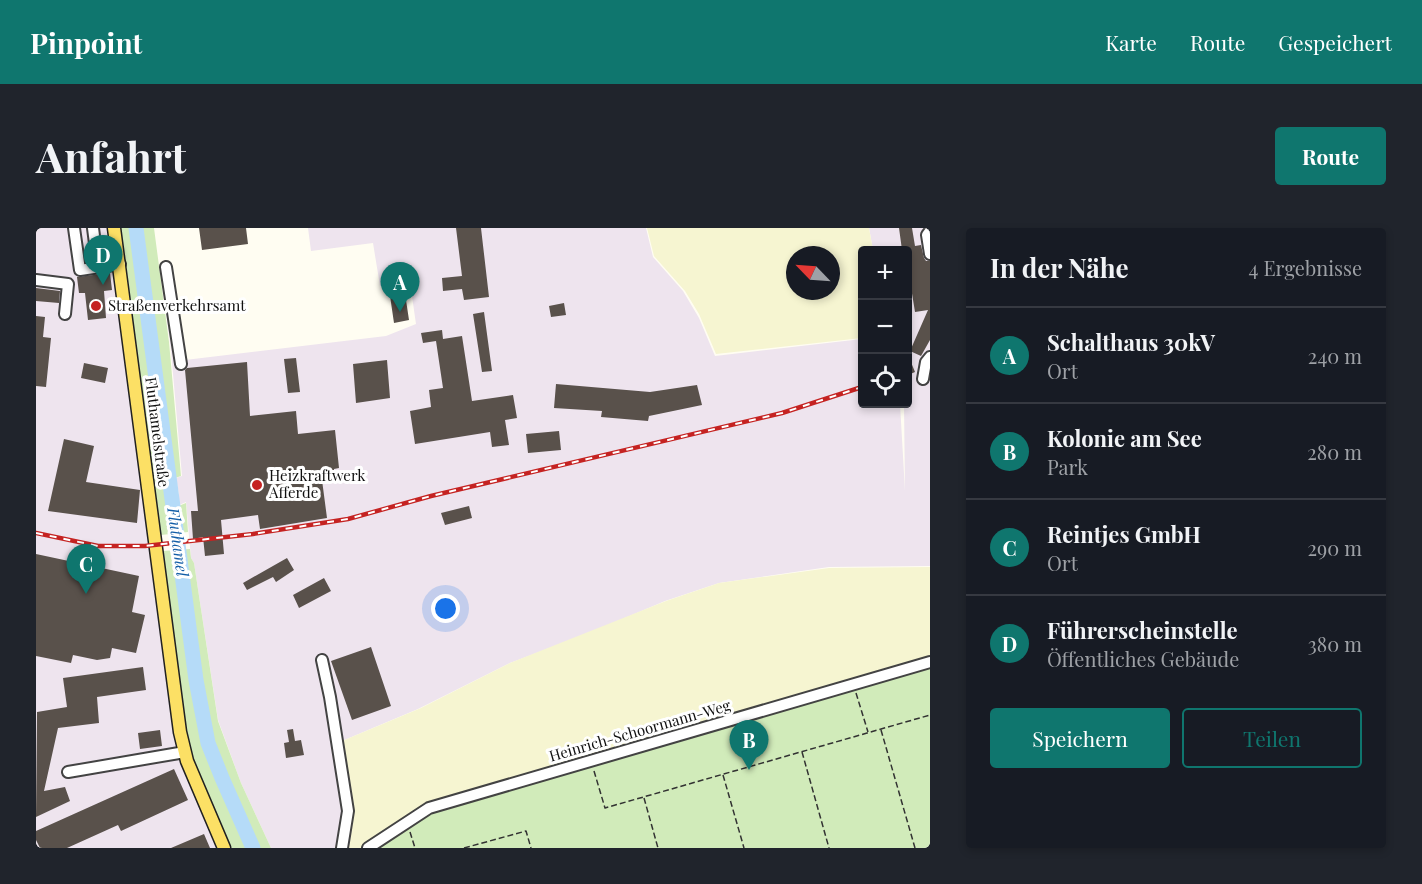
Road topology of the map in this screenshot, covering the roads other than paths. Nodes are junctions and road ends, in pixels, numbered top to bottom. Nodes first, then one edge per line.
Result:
1 (74, 228) edge
2 (93, 228) edge
3 (114, 228) edge
4 (930, 231) edge
5 (930, 254) edge
6 (120, 264) junction
7 (98, 267) junction
8 (166, 267) dead end
9 (36, 280) edge
10 (65, 314) dead end
11 (930, 357) edge
12 (180, 364) dead end
13 (930, 376) edge
14 (322, 660) dead end
15 (930, 662) edge
16 (184, 752) junction
17 (68, 772) dead end
18 (224, 848) edge
19 (342, 848) edge
20 (368, 848) edge

1 - 7 street
2 - 7 street
3 - 6 main road, Fluthamelstraße
4 - 5 street
6 - 7 street
6 - 16 main road, Fluthamelstraße
8 - 12 street
9 - 10 street
11 - 13 street
14 - 19 street
15 - 20 street, Heinrich-Schoormann-Weg
16 - 17 street
16 - 18 main road, Fluthamelstraße

